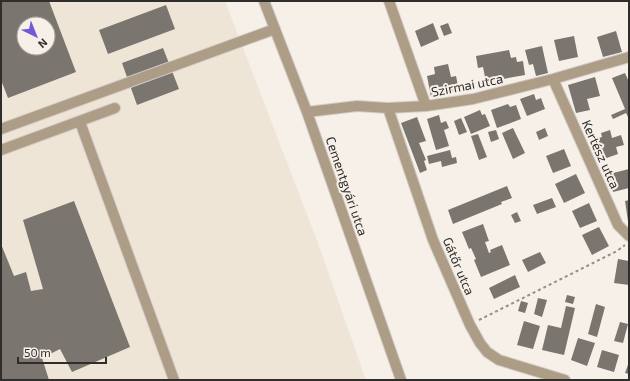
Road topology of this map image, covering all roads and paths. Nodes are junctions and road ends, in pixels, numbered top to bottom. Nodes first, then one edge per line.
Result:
1 (264, 1) edge
2 (389, 1) edge
3 (276, 28) junction
4 (629, 57) edge
5 (553, 79) junction
6 (426, 106) junction
7 (115, 108) dead end
8 (388, 108) junction
9 (307, 112) junction
10 (80, 122) junction
11 (1, 129) edge
12 (1, 150) edge
13 (629, 236) edge
14 (629, 242) edge
15 (470, 325) junction
16 (174, 380) edge
17 (401, 380) edge
18 (564, 380) edge

1 - 3 street, Cementgyári utca
2 - 6 street
3 - 9 street, Cementgyári utca
3 - 11 street
4 - 5 street, Szirmai utca
5 - 6 street, Szirmai utca
5 - 13 street, Kertész utca
6 - 8 street, Szirmai utca
7 - 10 street
8 - 9 street, Szirmai utca
8 - 15 street, Gátőr utca
9 - 17 street, Cementgyári utca
10 - 12 street
10 - 16 street
14 - 15 path
15 - 18 street, Gátőr utca

